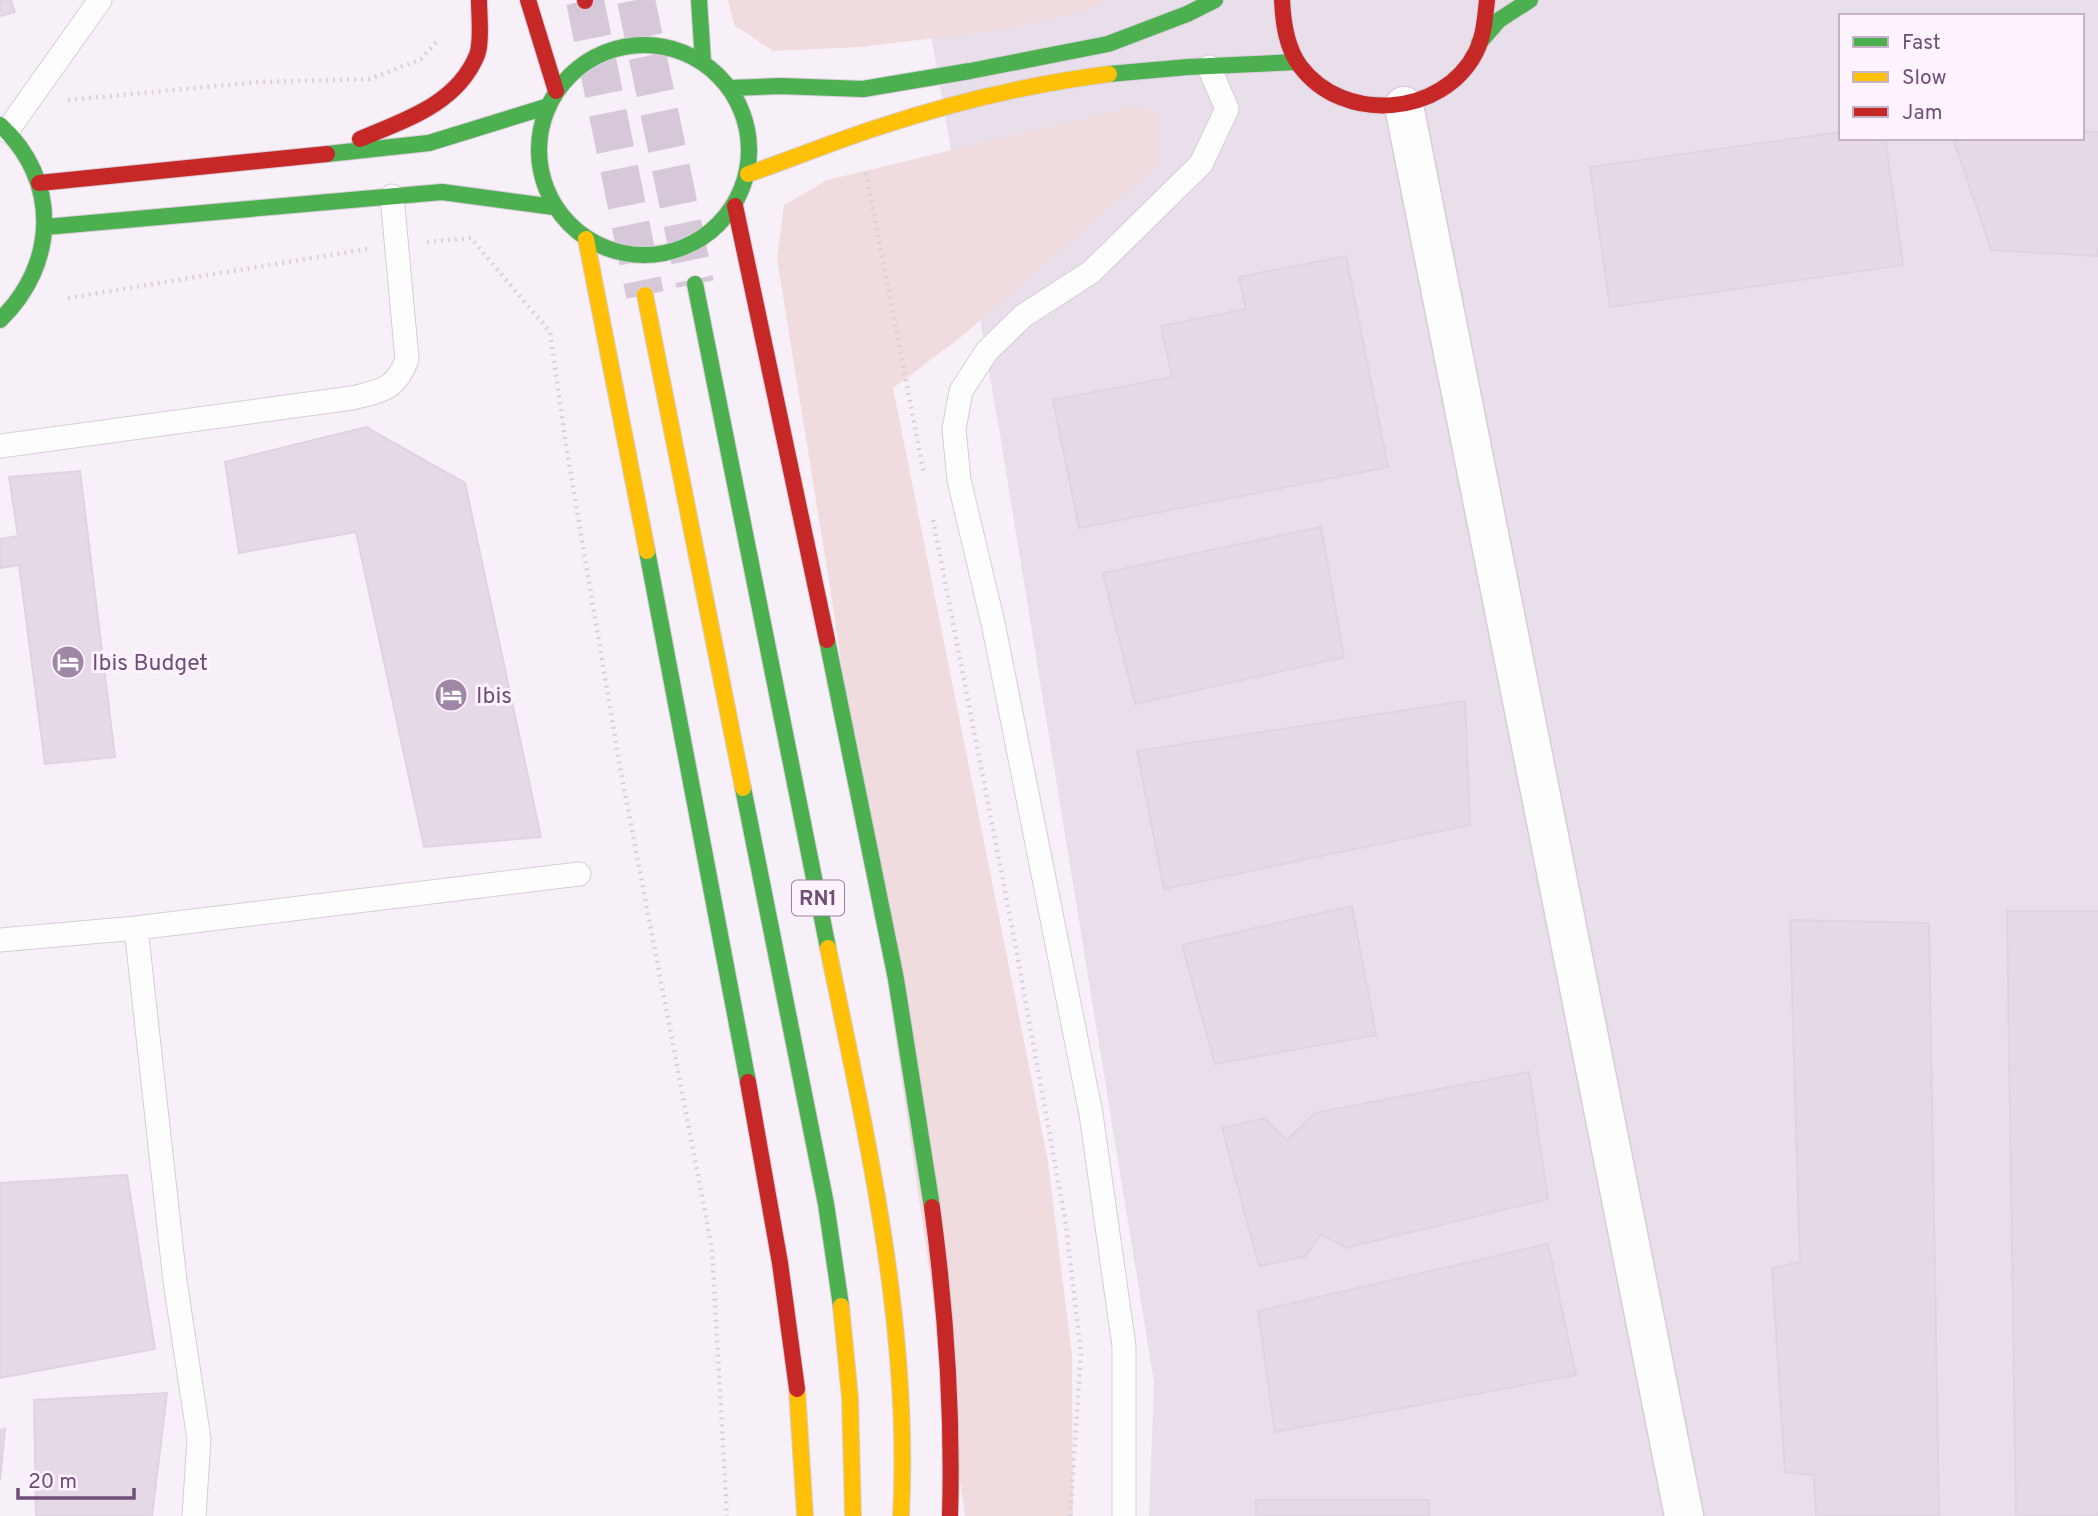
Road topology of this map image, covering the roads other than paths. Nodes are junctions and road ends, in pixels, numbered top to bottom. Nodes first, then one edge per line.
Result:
1 (100, 0) edge
2 (479, 0) edge
3 (528, 0) edge
4 (699, 0) edge
5 (1216, 0) edge
6 (1282, 0) edge
7 (1487, 0) edge
8 (1530, 0) edge
9 (1479, 43) junction
10 (703, 62) junction
11 (1297, 62) junction
12 (1209, 68) junction
13 (730, 88) junction
14 (552, 99) junction
15 (1404, 106) junction
16 (4, 128) edge
17 (327, 153) junction
18 (748, 174) junction
19 (39, 183) junction
20 (392, 196) junction
21 (554, 206) junction
22 (735, 206) junction
23 (45, 227) junction
24 (586, 239) junction
25 (695, 285) tunnel mouth
26 (645, 295) tunnel mouth
27 (0, 320) edge
28 (0, 446) edge
29 (579, 874) dead end
30 (136, 928) junction
31 (0, 940) edge
32 (194, 1516) edge
33 (805, 1516) edge
34 (853, 1516) edge
35 (901, 1516) edge
36 (950, 1516) edge
37 (1124, 1516) edge
38 (1684, 1516) edge

1 - 16 lane
2 - 17 main road
3 - 14 main road
4 - 10 main road
5 - 13 main road
6 - 11 main road
7 - 9 main road
8 - 9 main road
9 - 15 main road
10 - 13 main road
10 - 14 main road
11 - 12 main road
11 - 15 main road
12 - 18 main road
12 - 37 lane
13 - 18 main road
14 - 17 main road
14 - 21 main road
15 - 38 street
16 - 19 main road
17 - 19 main road
18 - 22 main road
19 - 23 main road
20 - 21 main road
20 - 23 main road
20 - 28 lane
21 - 24 main road
22 - 24 main road
22 - 36 main road
23 - 27 main road
24 - 33 main road
25 - 35 main road, RN1
26 - 34 main road, RN1
29 - 30 lane
30 - 31 lane
30 - 32 lane

